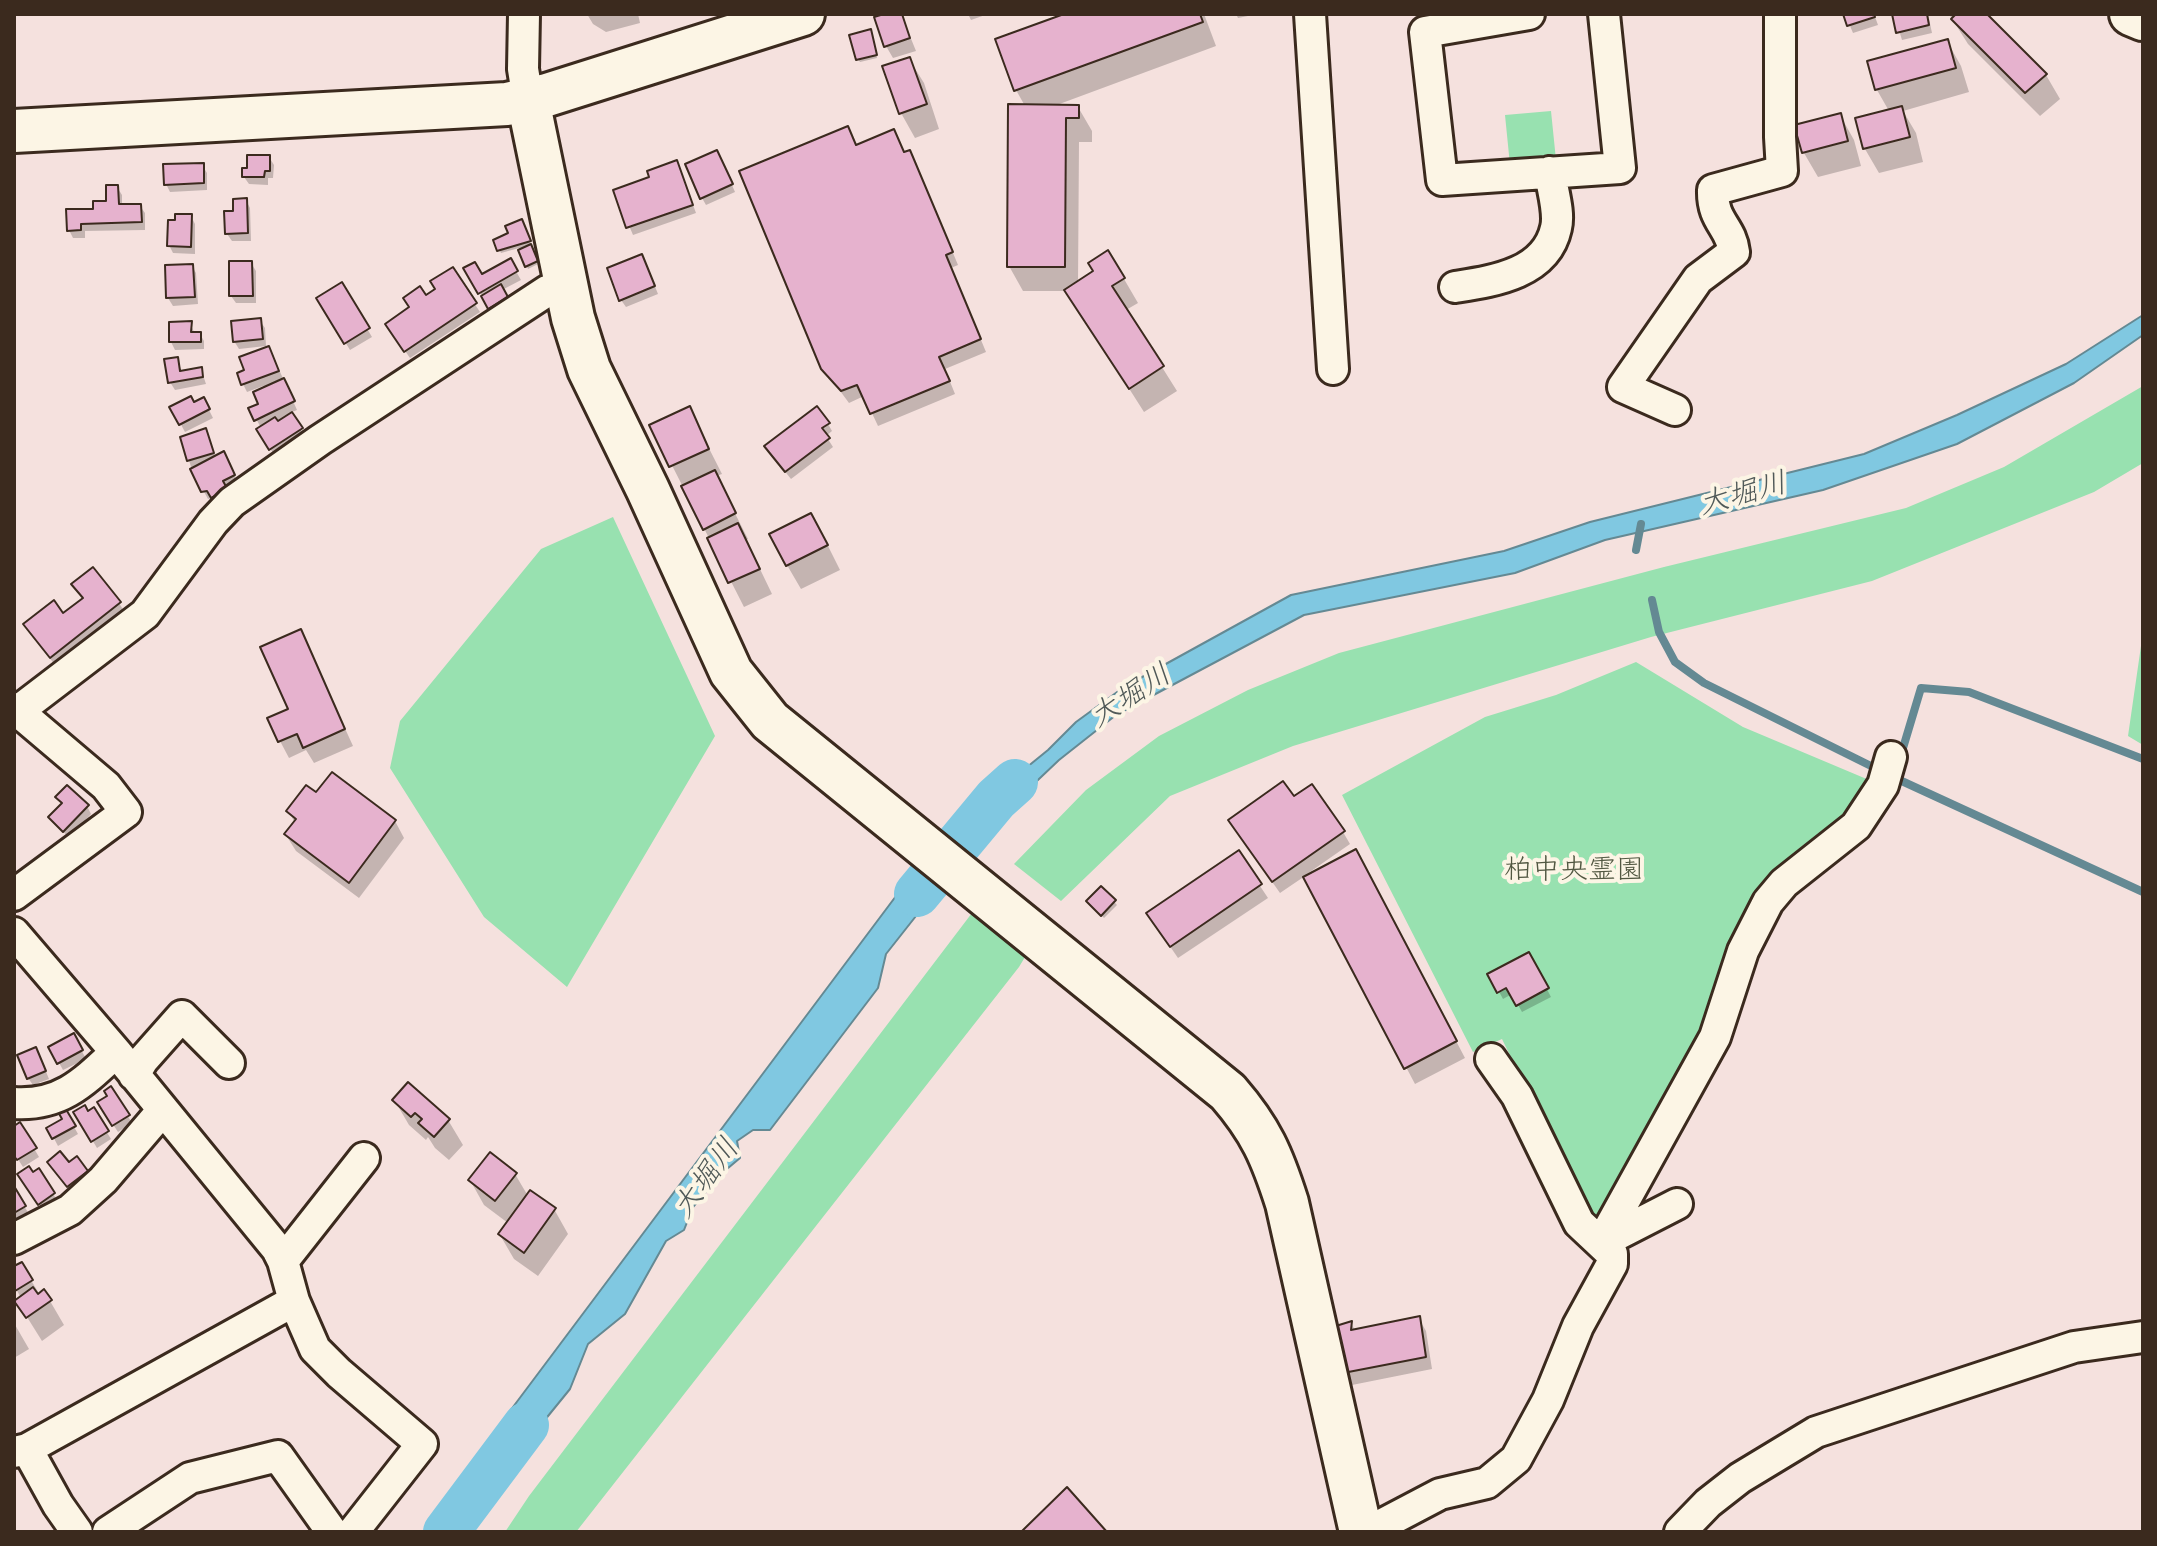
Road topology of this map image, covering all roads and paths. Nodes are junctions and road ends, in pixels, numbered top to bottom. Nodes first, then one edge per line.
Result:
1 (524, 14) edge
2 (803, 14) edge
3 (1310, 14) edge
4 (1529, 14) edge
5 (1604, 14) edge
6 (1780, 14) edge
7 (2131, 14) edge
8 (2143, 19) edge
9 (528, 100) junction
10 (14, 131) edge
11 (1550, 172) junction
12 (566, 286) junction
13 (1455, 287) dead end
14 (1333, 369) dead end
15 (1675, 410) dead end
16 (16, 710) edge
17 (1887, 771) dead end
18 (14, 895) edge
19 (14, 933) edge
20 (1491, 1059) dead end
21 (229, 1063) dead end
22 (125, 1064) junction
23 (14, 1103) edge
24 (162, 1111) junction
25 (364, 1158) dead end
26 (1677, 1204) dead end
27 (14, 1239) edge
28 (1601, 1243) junction
29 (283, 1261) junction
30 (294, 1301) junction
31 (2143, 1337) edge
32 (20, 1450) edge
33 (77, 1532) edge
34 (108, 1532) edge
35 (332, 1532) edge
36 (353, 1532) edge
37 (1358, 1532) edge
38 (1680, 1532) edge

1 - 9 street
2 - 9 street
3 - 14 street
4 - 11 street
5 - 11 street
6 - 15 street
7 - 8 street
9 - 10 street
9 - 12 street
11 - 13 street
12 - 16 street
12 - 37 street
16 - 18 street
17 - 28 street
19 - 22 street
20 - 28 street
21 - 22 street
22 - 23 street
22 - 24 street
24 - 27 street
24 - 29 street
25 - 29 street
26 - 28 street
28 - 37 street
29 - 30 street
30 - 32 street
30 - 36 street
31 - 38 street
32 - 33 street
34 - 35 street

